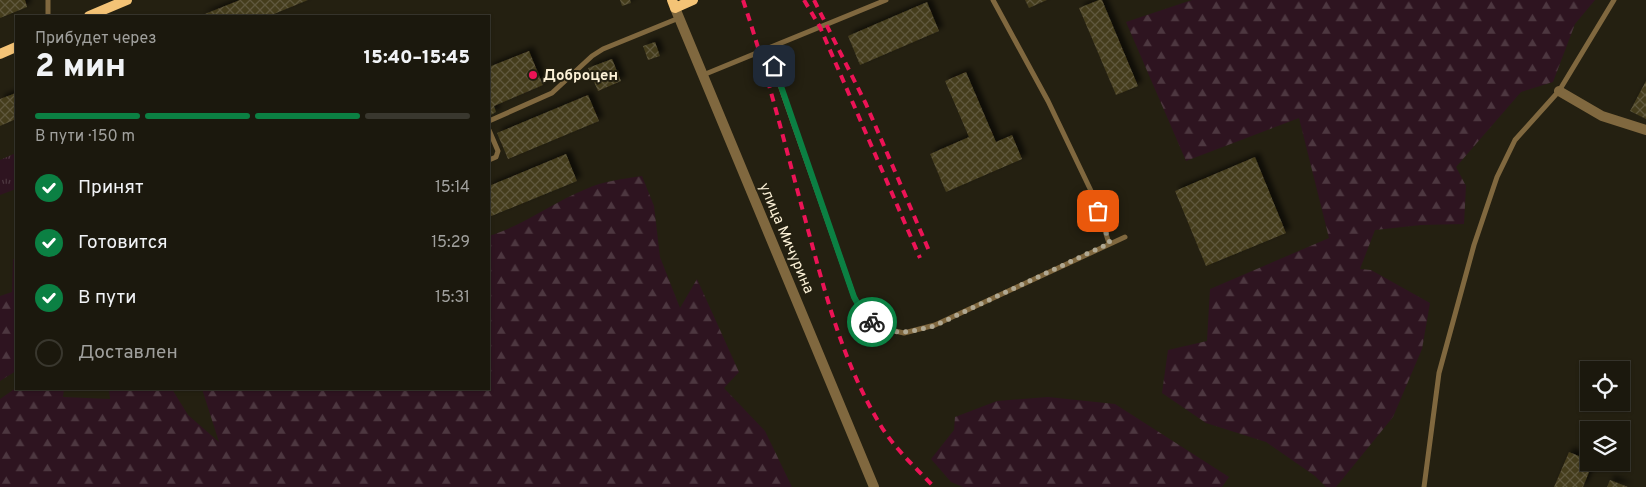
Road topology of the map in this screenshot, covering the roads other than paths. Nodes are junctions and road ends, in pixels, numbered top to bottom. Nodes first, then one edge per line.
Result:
1 (48, 0) edge
2 (127, 0) edge
3 (693, 0) edge
4 (886, 0) edge
5 (993, 0) edge
6 (1614, 0) edge
7 (675, 8) edge
8 (48, 15) edge
9 (91, 15) edge
10 (15, 47) edge
11 (767, 48) junction
12 (0, 54) edge
13 (703, 75) junction
14 (1559, 91) junction
15 (490, 121) edge
16 (1646, 130) edge
17 (490, 132) edge
18 (490, 160) edge
19 (1125, 236) dead end
20 (1110, 243) junction
21 (874, 487) edge
22 (1424, 487) edge

1 - 8 lane
2 - 9 main road
3 - 7 main road
4 - 11 lane
5 - 20 lane
6 - 14 lane
7 - 13 street, улица Мичурина
7 - 15 lane
10 - 12 main road
11 - 13 lane
11 - 20 lane
13 - 21 street, улица Мичурина
14 - 16 street
14 - 22 lane
17 - 18 lane
19 - 20 lane

